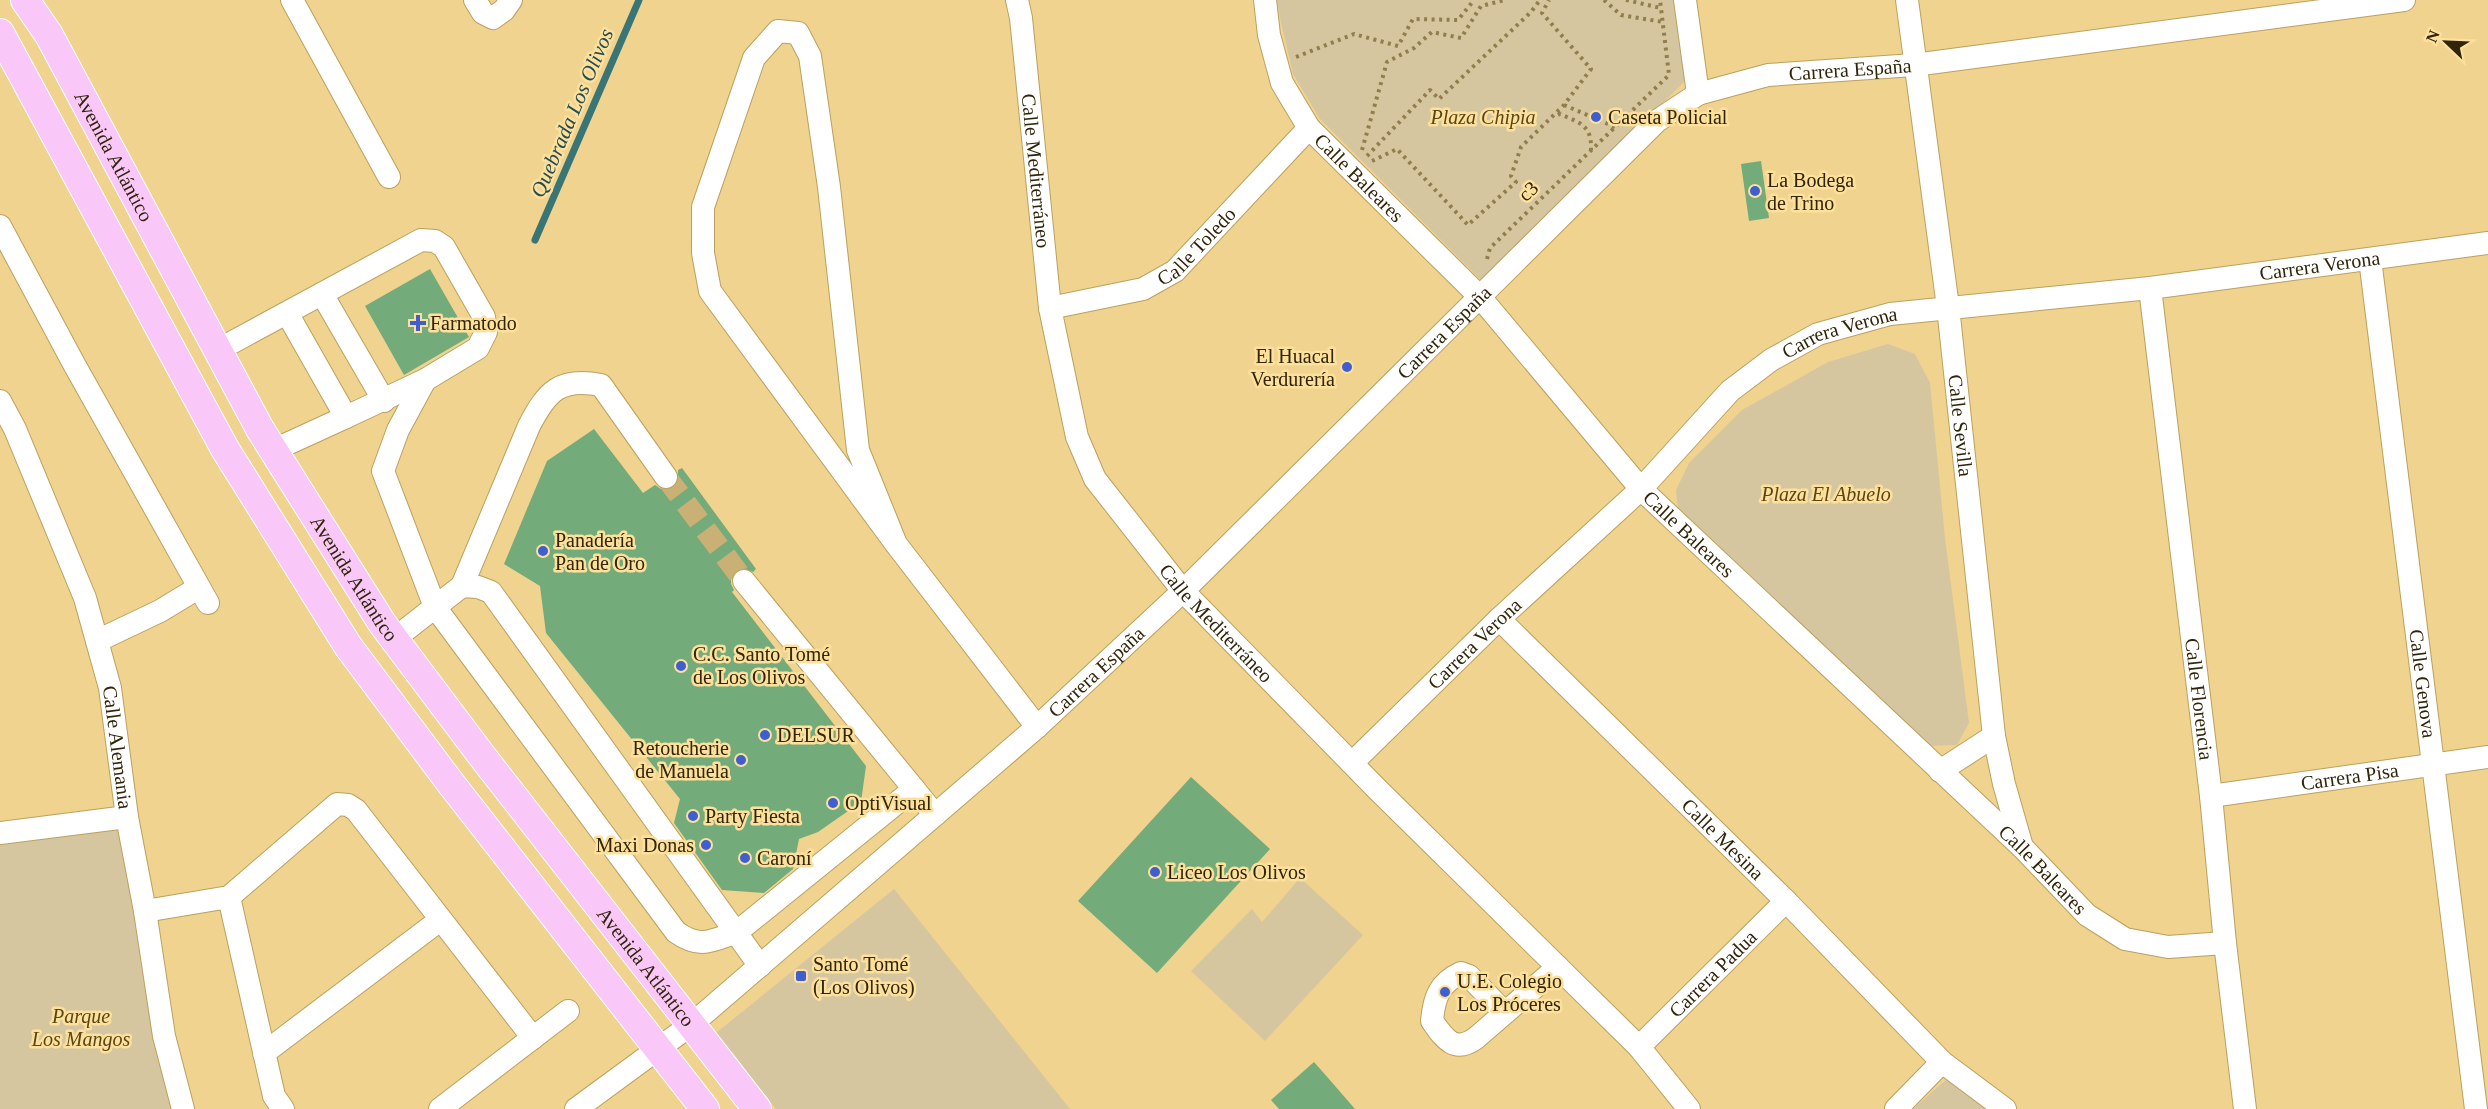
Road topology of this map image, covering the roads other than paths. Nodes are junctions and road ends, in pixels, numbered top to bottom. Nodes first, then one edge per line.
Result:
1 (25, 0) edge
2 (291, 0) edge
3 (475, 0) edge
4 (511, 0) edge
5 (1017, 0) edge
6 (1265, 0) edge
7 (1685, 0) edge
8 (1907, 0) edge
9 (2404, 0) edge
10 (2351, 4) edge
11 (0, 33) edge
12 (1914, 65) junction
13 (1698, 94) junction
14 (1309, 128) junction
15 (389, 177) dead end
16 (0, 226) edge
17 (2488, 243) edge
18 (2370, 259) junction
19 (2150, 288) junction
20 (322, 294) junction
21 (1480, 297) junction
22 (1948, 307) junction
23 (1050, 308) junction
24 (287, 313) junction
25 (218, 350) junction
26 (425, 380) junction
27 (0, 401) edge
28 (384, 401) junction
29 (346, 417) junction
30 (274, 450) junction
31 (666, 477) tunnel mouth
32 (1641, 489) junction
33 (896, 544) junction
34 (744, 581) tunnel mouth
35 (462, 586) junction
36 (1183, 591) junction
37 (435, 607) junction
38 (1499, 619) junction
39 (394, 639) junction
40 (97, 641) junction
41 (1037, 727) junction
42 (1994, 736) junction
43 (2488, 757) edge
44 (1352, 763) junction
45 (2434, 763) junction
46 (1940, 771) junction
47 (914, 789) junction
48 (2211, 796) junction
49 (935, 814) junction
50 (127, 817) junction
51 (0, 833) edge
52 (2023, 848) junction
53 (229, 897) junction
54 (1786, 901) junction
55 (145, 911) junction
56 (440, 920) junction
57 (737, 932) junction
58 (2224, 943) junction
59 (760, 966) junction
60 (1558, 967) junction
61 (568, 1011) dead end
62 (1505, 1013) dead end
63 (692, 1024) junction
64 (532, 1038) junction
65 (658, 1047) junction
66 (1639, 1047) junction
67 (264, 1053) junction
68 (1942, 1062) junction
69 (183, 1109) edge
70 (283, 1109) edge
71 (440, 1109) edge
72 (576, 1109) edge
73 (705, 1109) edge
74 (757, 1109) edge
75 (1689, 1109) edge
76 (1896, 1109) edge
77 (2005, 1109) edge
78 (2245, 1109) edge
79 (2476, 1109) edge

1 - 25 main road, Avenida Atlántico
2 - 15 street
3 - 4 street
5 - 23 street, Calle Mediterráneo
6 - 14 street, Calle Baleares
7 - 13 street
8 - 12 street, Calle Sevilla
9 - 10 street, Carrera España
10 - 12 street, Carrera España
11 - 65 main road, Avenida Atlántico
12 - 13 street, Carrera España
12 - 22 street, Calle Sevilla
13 - 21 street, Carrera España
14 - 21 street, Calle Baleares
14 - 23 street, Calle Toledo
16 - 40 street
17 - 18 street, Carrera Verona
18 - 19 street, Carrera Verona
18 - 45 street, Calle Genova
19 - 22 street, Carrera Verona
19 - 48 street, Calle Florencia
20 - 24 street
20 - 26 street
20 - 28 street
21 - 32 street, Calle Baleares
21 - 36 street, Carrera España
22 - 32 street, Carrera Verona
22 - 42 street, Calle Sevilla
23 - 36 street, Calle Mediterráneo
24 - 25 street
24 - 29 street
25 - 30 main road, Avenida Atlántico
26 - 28 street
26 - 37 street
27 - 40 street, Calle Alemania
28 - 29 street
29 - 30 street
30 - 39 main road, Avenida Atlántico
31 - 35 street
32 - 38 street, Carrera Verona
32 - 46 street, Calle Baleares
33 - 33 street
33 - 41 street
34 - 47 street
35 - 37 street
35 - 57 street
36 - 41 street, Carrera España
36 - 44 street, Calle Mediterráneo
37 - 39 street
37 - 57 street
38 - 44 street, Carrera Verona
38 - 54 street, Calle Mesina
39 - 63 main road, Avenida Atlántico
40 - 50 street, Calle Alemania
41 - 49 street, Carrera España
42 - 46 street
42 - 52 street, Calle Sevilla
43 - 45 street, Carrera Pisa
44 - 60 street, Calle Mediterráneo
45 - 48 street, Carrera Pisa
45 - 79 street, Calle Genova
46 - 52 street, Calle Baleares
47 - 49 street
47 - 57 street
48 - 58 street, Calle Florencia
49 - 59 street, Carrera España
50 - 51 street
50 - 55 street, Calle Alemania
52 - 58 street, Calle Baleares
53 - 55 street
53 - 56 street
53 - 67 street
54 - 66 street, Carrera Padua
54 - 68 street, Calle Mesina
55 - 69 street, Calle Alemania
56 - 64 street
56 - 67 street
57 - 59 street
58 - 78 street, Calle Florencia
59 - 63 street, Carrera España
60 - 62 street
60 - 66 street, Calle Mediterráneo
61 - 64 street
63 - 65 street, Carrera España
63 - 74 main road, Avenida Atlántico
64 - 71 street
65 - 72 street, Carrera España
65 - 73 main road, Avenida Atlántico
66 - 75 street, Calle Mediterráneo
67 - 70 street
68 - 76 street
68 - 77 street, Calle Mesina

